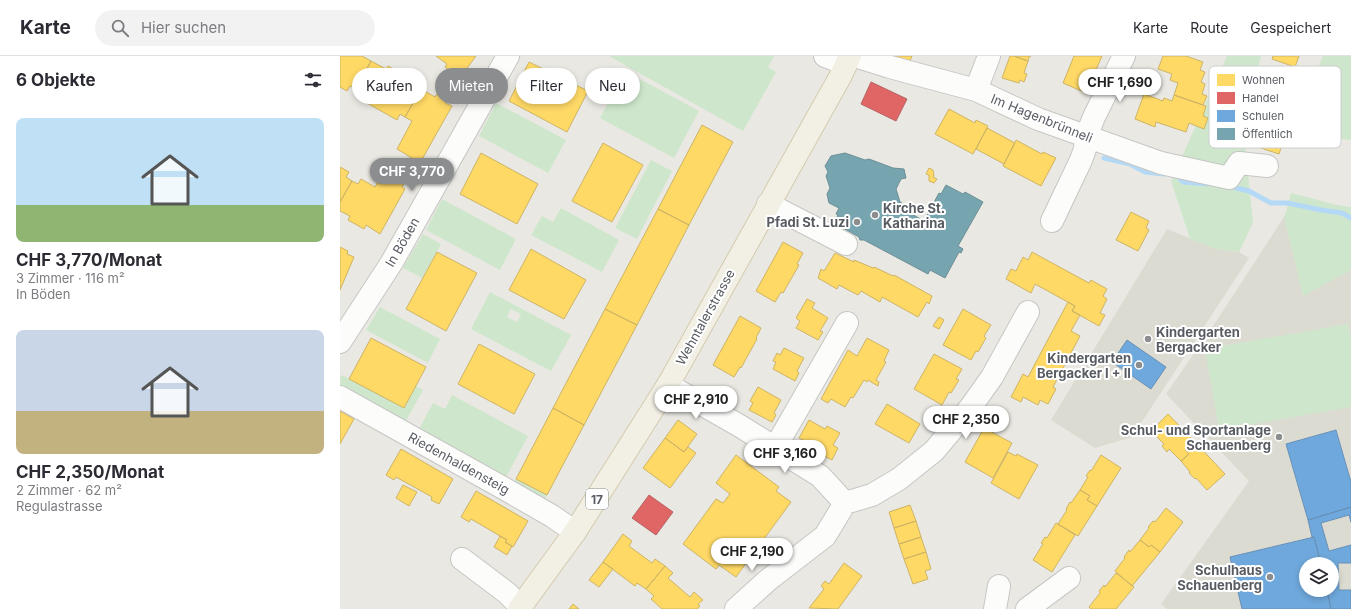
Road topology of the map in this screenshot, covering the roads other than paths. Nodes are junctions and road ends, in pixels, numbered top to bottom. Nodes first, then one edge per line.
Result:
1 (508, 56) edge
2 (825, 56) edge
3 (989, 56) edge
4 (1124, 56) edge
5 (850, 59) edge
6 (976, 90) junction
7 (1086, 137) junction
8 (1267, 166) dead end
9 (768, 204) junction
10 (1052, 221) dead end
11 (846, 244) dead end
12 (1028, 312) dead end
13 (847, 324) dead end
14 (340, 342) edge
15 (668, 384) junction
16 (340, 397) edge
17 (775, 448) junction
18 (845, 503) junction
19 (576, 532) junction
20 (462, 559) dead end
21 (1069, 578) dead end
22 (999, 586) dead end
23 (520, 608) edge
24 (736, 609) edge
25 (996, 609) edge
26 (1027, 609) edge

1 - 14 street, In Böden
2 - 5 street, Im Hagenbrünneli
3 - 6 street
4 - 7 street
5 - 6 street, Im Hagenbrünneli
5 - 9 main road, Wehntalerstrasse / 17
6 - 7 street, Im Hagenbrünneli
7 - 8 street, Im Hagenbrünneli
7 - 10 street
9 - 11 street
9 - 15 main road, Wehntalerstrasse / 17
12 - 18 street
13 - 17 street
15 - 17 street
15 - 19 main road, Wehntalerstrasse / 17
16 - 19 street, Riedenhaldensteig
17 - 18 street
18 - 24 street
19 - 23 main road, Wehntalerstrasse / 17
20 - 23 street
21 - 26 street
22 - 25 street

